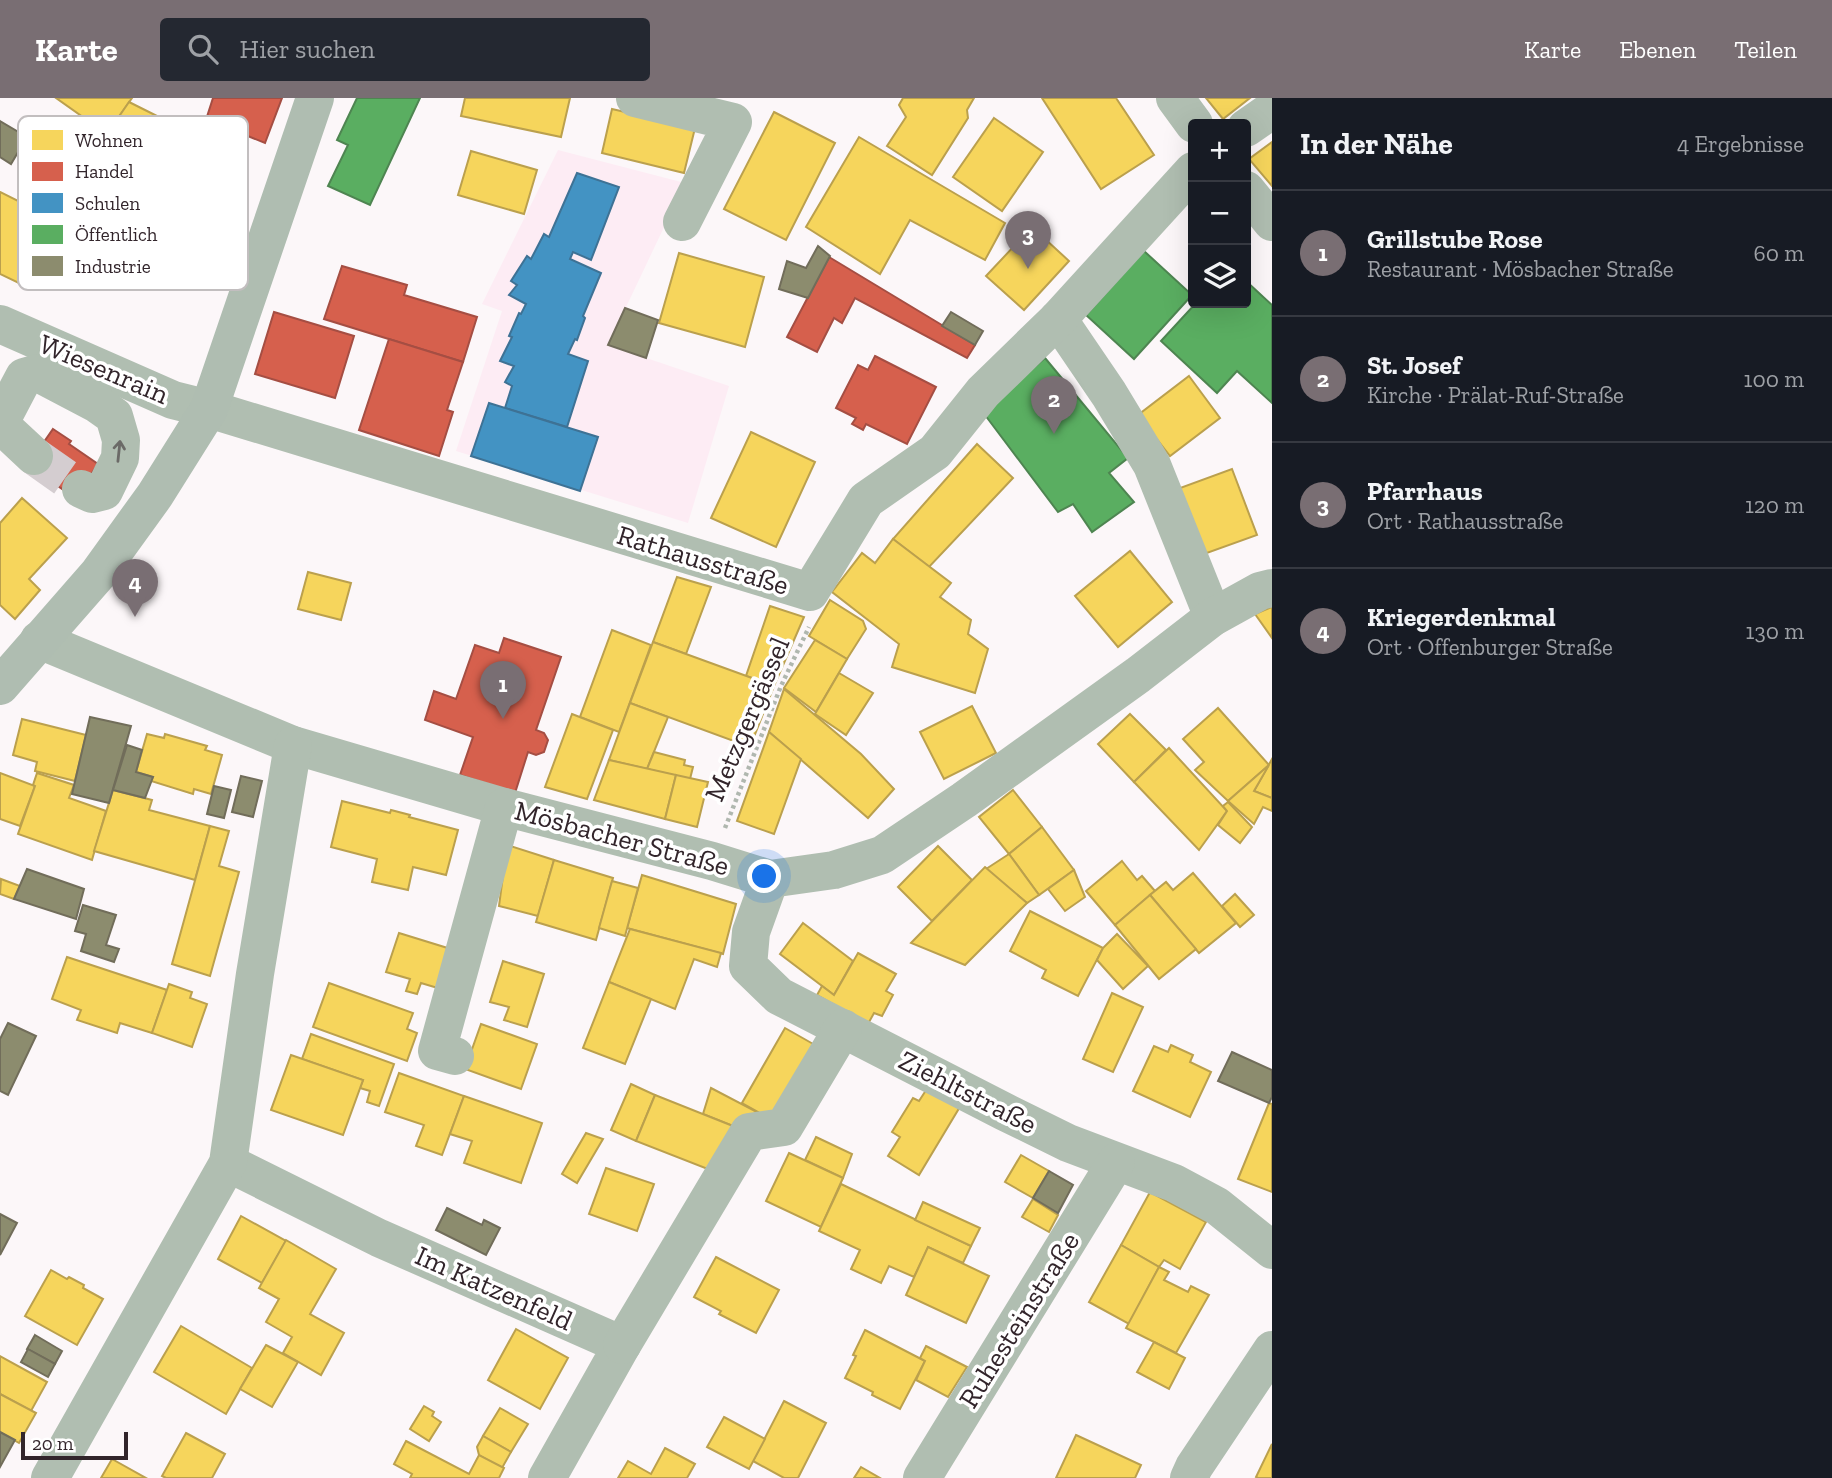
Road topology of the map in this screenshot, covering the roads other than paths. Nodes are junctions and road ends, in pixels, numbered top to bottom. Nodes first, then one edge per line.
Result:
1 (315, 98) edge
2 (635, 98) edge
3 (1175, 98) edge
4 (1272, 110) edge
5 (1190, 119) edge
6 (1251, 125) edge
7 (1188, 177) edge
8 (1251, 196) edge
9 (682, 222) dead end
10 (1272, 222) edge
11 (1058, 319) junction
12 (0, 324) edge
13 (209, 409) junction
14 (34, 456) tunnel mouth
15 (81, 489) dead end
16 (1272, 588) edge
17 (1213, 617) junction
18 (39, 640) junction
19 (0, 686) edge
20 (293, 745) junction
21 (504, 807) junction
22 (770, 879) junction
23 (843, 1028) junction
24 (455, 1056) dead end
25 (1116, 1162) junction
26 (228, 1163) junction
27 (1272, 1250) edge
28 (622, 1345) junction
29 (1272, 1350) edge
30 (50, 1478) edge
31 (547, 1478) edge
32 (922, 1478) edge
33 (1189, 1478) edge

1 - 13 main road
2 - 9 street
3 - 5 street
4 - 6 street
7 - 11 street, Rathausstraße
8 - 10 street
11 - 13 street, Rathausstraße
11 - 17 street
12 - 13 street, Wiesenrain
13 - 18 main road
15 -> 14 street
16 - 17 street, Mösbacher Straße
17 - 22 street, Mösbacher Straße
18 - 19 main road
18 - 20 street, Mösbacher Straße
20 - 21 street, Mösbacher Straße
20 - 26 street
21 - 22 street, Mösbacher Straße
21 - 24 street
22 - 23 street, Ziehltstraße
23 - 25 street, Ziehltstraße
23 - 28 street
25 - 27 street, Ziehltstraße
25 - 32 street, Ruhesteinstraße
26 - 28 street, Im Katzenfeld
26 - 30 street
28 - 31 street
29 - 33 street

